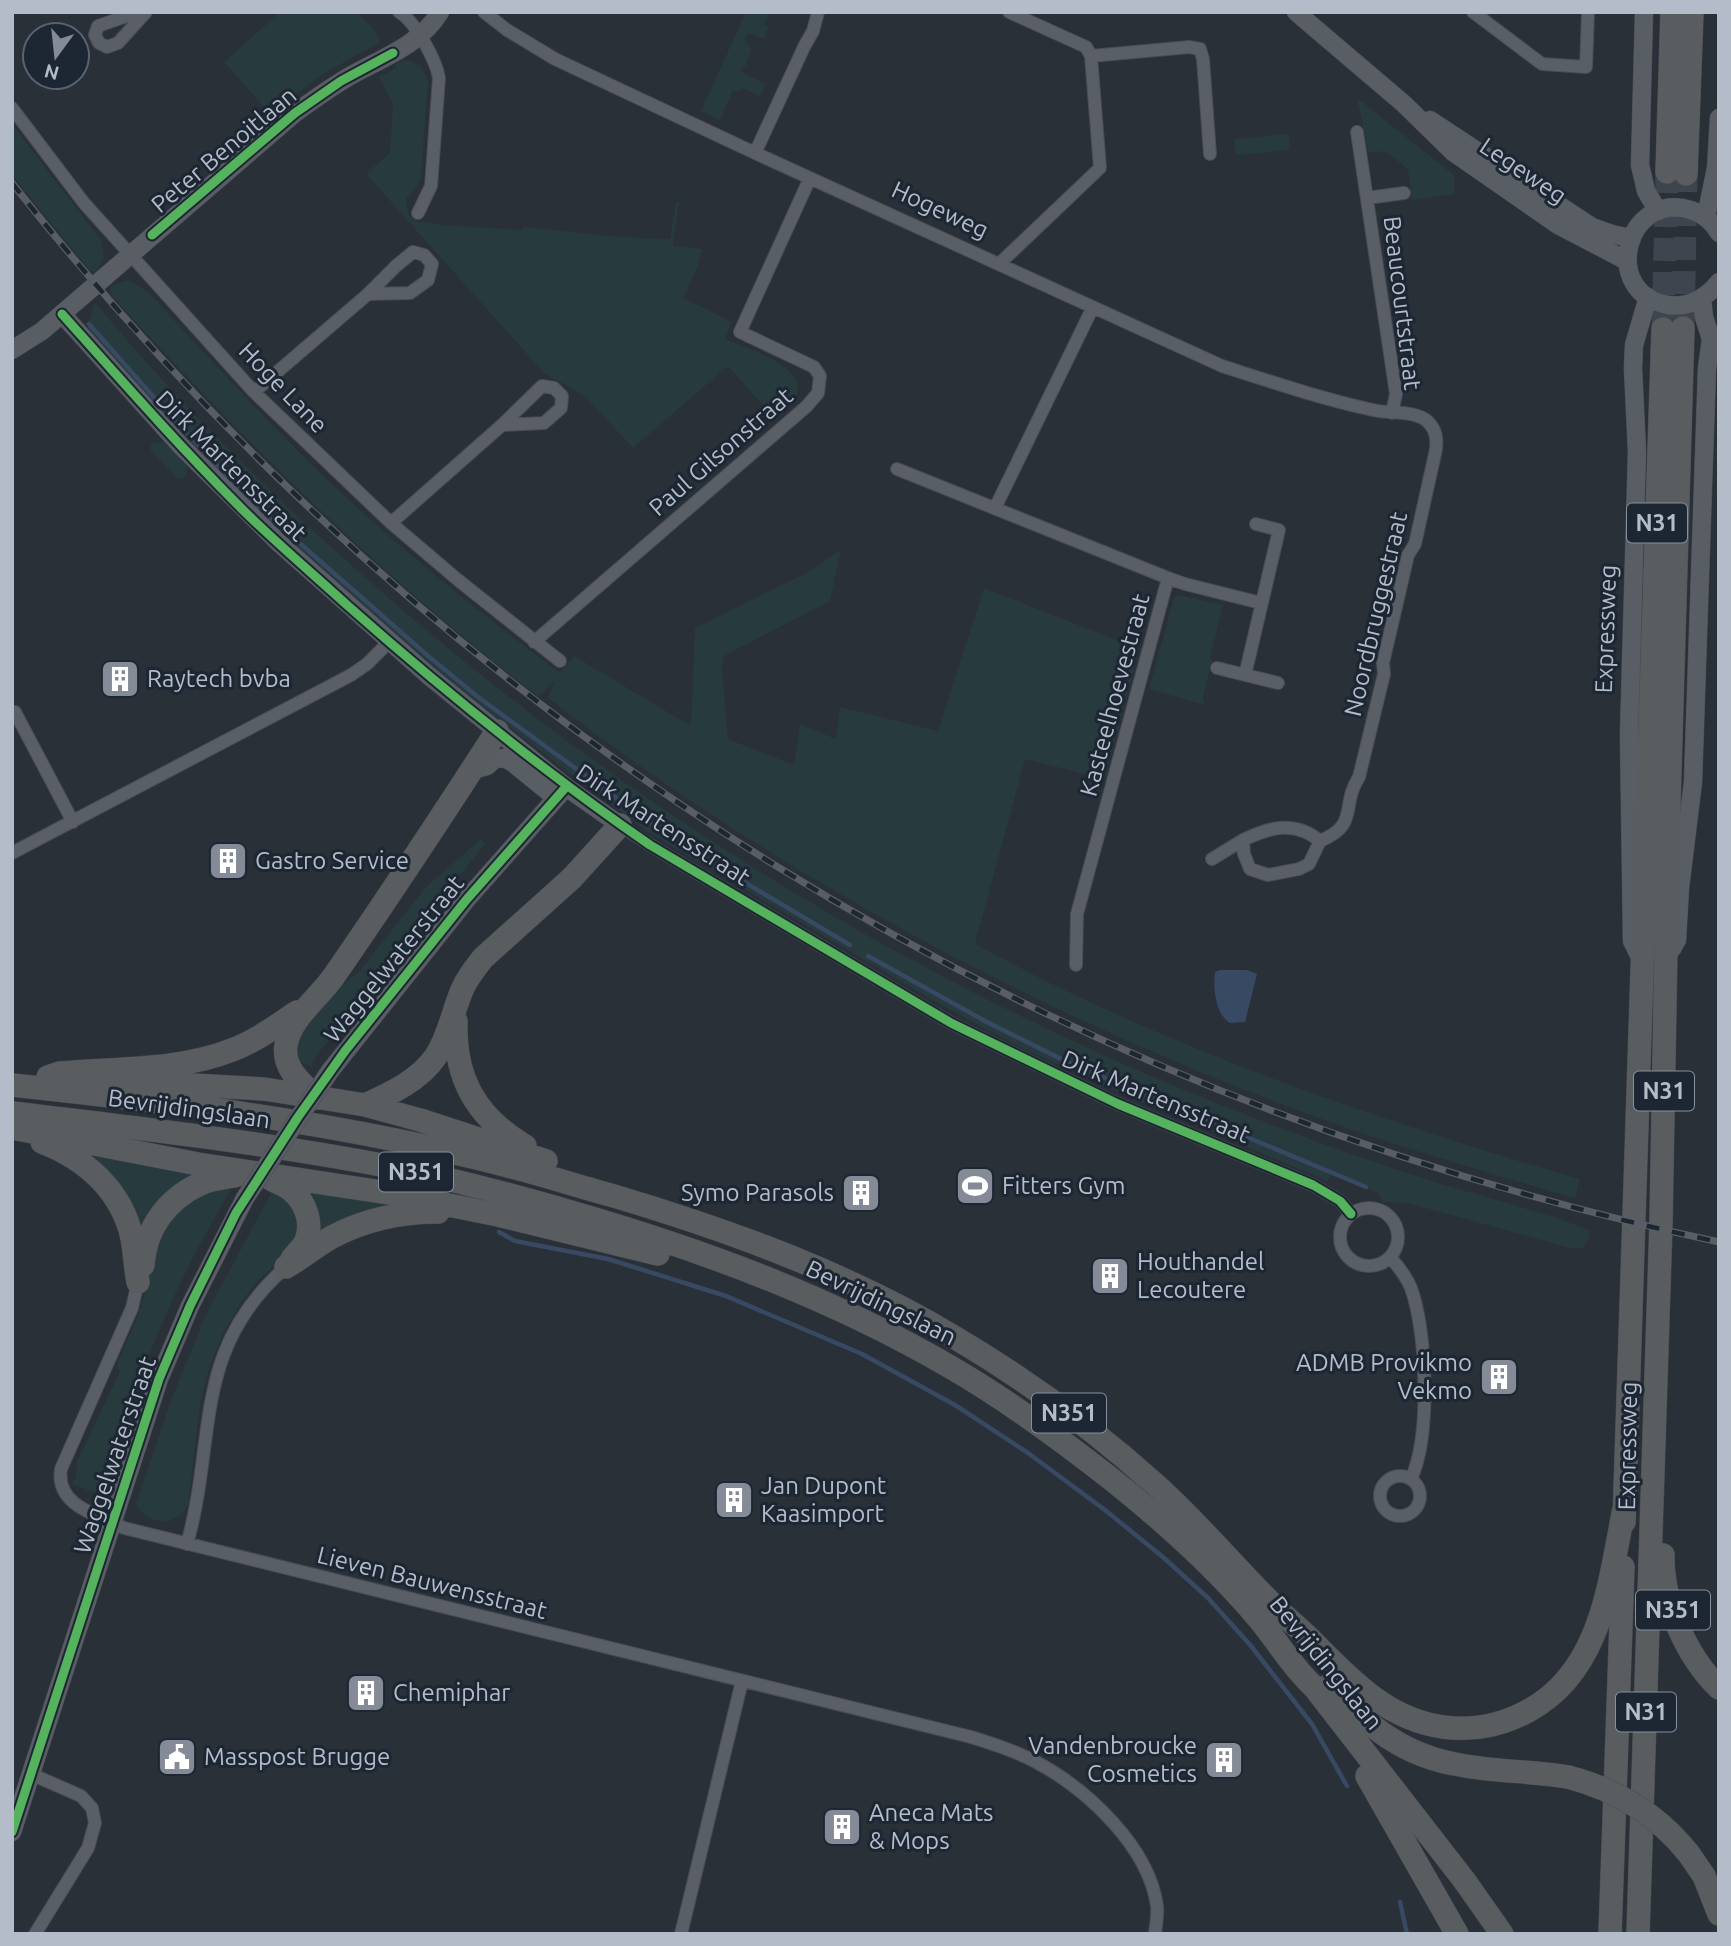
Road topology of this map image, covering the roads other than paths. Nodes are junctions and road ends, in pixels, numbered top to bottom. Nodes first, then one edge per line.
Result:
1 (138, 12) edge
2 (146, 12) edge
3 (399, 12) edge
4 (440, 12) edge
5 (484, 12) edge
6 (818, 12) edge
7 (1009, 12) edge
8 (1296, 12) edge
9 (1473, 12) edge
10 (1588, 12) edge
11 (1644, 12) edge
12 (1672, 12) edge
13 (1692, 12) edge
14 (419, 36) junction
15 (1091, 56) junction
16 (1404, 104) junction
17 (12, 108) edge
18 (1719, 118) edge
19 (1357, 132) dead end
20 (755, 153) junction
21 (1210, 154) dead end
22 (810, 178) junction
23 (1404, 193) dead end
24 (1367, 198) junction
25 (1658, 211) junction
26 (418, 213) dead end
27 (1706, 218) junction
28 (1719, 233) edge
29 (1630, 238) junction
30 (130, 254) junction
31 (1627, 261) junction
32 (999, 264) junction
33 (1718, 284) edge
34 (368, 295) junction
35 (1648, 297) junction
36 (1702, 299) junction
37 (1093, 307) junction
38 (62, 314) junction
39 (12, 350) edge
40 (254, 392) junction
41 (1392, 413) junction
42 (502, 425) junction
43 (897, 468) dead end
44 (995, 508) junction
45 (391, 523) junction
46 (1256, 524) dead end
47 (1168, 578) junction
48 (1261, 603) junction
49 (389, 642) junction
50 (534, 642) junction
51 (560, 661) dead end
52 (1217, 668) dead end
53 (1245, 675) junction
54 (1278, 683) dead end
55 (12, 713) edge
56 (497, 731) junction
57 (472, 770) junction
58 (561, 792) junction
59 (74, 822) junction
60 (620, 825) junction
61 (1243, 840) junction
62 (1320, 841) junction
63 (12, 853) edge
64 (1212, 859) dead end
65 (1667, 959) junction
66 (1643, 962) junction
67 (1076, 965) dead end
68 (312, 1003) junction
69 (457, 1005) junction
70 (12, 1074) edge
71 (48, 1077) junction
72 (12, 1085) edge
73 (317, 1098) junction
74 (365, 1105) junction
75 (12, 1113) edge
76 (12, 1130) edge
77 (554, 1163) junction
78 (258, 1172) junction
79 (657, 1209) junction
80 (1351, 1214) junction
81 (528, 1222) junction
82 (1390, 1257) junction
83 (286, 1267) junction
84 (138, 1282) junction
85 (804, 1293) junction
86 (1411, 1479) dead end
87 (1653, 1490) junction
88 (1624, 1509) junction
89 (112, 1522) junction
90 (187, 1544) junction
91 (1275, 1607) junction
92 (1297, 1672) junction
93 (742, 1681) junction
94 (1719, 1688) edge
95 (31, 1774) junction
96 (12, 1832) edge
97 (1719, 1914) edge
98 (1156, 1933) edge
99 (35, 1934) edge
100 (681, 1934) edge
101 (1141, 1934) edge
102 (1457, 1934) edge
103 (1502, 1934) edge
104 (1610, 1934) edge
105 (1638, 1934) edge

1 - 2 street
3 - 14 street
4 - 14 street
5 - 20 street, Hogeweg
6 - 20 street
7 - 15 street
8 - 16 street, Legeweg
9 - 10 street
11 - 25 street
12 - 13 highway
14 - 26 street
14 - 30 street, Peter Benoitlaan
15 - 21 street
15 - 32 street
16 - 29 street, Legeweg
16 - 31 street, Legeweg
17 - 30 street, Hoge Lane
18 - 27 street
19 - 24 street, Beaucourtstraat
20 - 22 street, Hogeweg
22 - 32 street, Hogeweg
22 - 50 street, Paul Gilsonstraat
23 - 24 street, Beaucourtstraat
24 - 41 street, Beaucourtstraat
25 - 27 street
25 - 29 street
27 - 28 street
29 - 31 street
30 - 38 street, Peter Benoitlaan
30 - 40 street, Hoge Lane
31 - 35 street
32 - 37 street, Hogeweg
33 - 36 street
34 - 34 street
34 - 40 street
35 - 36 street
35 - 66 street, Expressweg / N31
36 - 65 street, Expressweg / N31
37 - 41 street, Hogeweg
37 - 44 street
38 - 39 street, Peter Benoitlaan
38 - 49 street, Dirk Martensstraat
40 - 45 street, Hoge Lane
41 - 62 street, Noordbruggestraat
42 - 42 street
42 - 45 street
43 - 44 street, Kasteelhoevestraat
44 - 47 street, Kasteelhoevestraat
45 - 50 street, Hoge Lane
46 - 48 street
47 - 48 street
47 - 67 street, Kasteelhoevestraat
48 - 53 street
49 - 56 street, Dirk Martensstraat
49 - 59 street
50 - 51 street, Hoge Lane
52 - 53 street
53 - 54 street
55 - 59 street
56 - 57 highway
56 - 58 street, Dirk Martensstraat
57 - 58 street
57 - 68 highway
58 - 60 street, Dirk Martensstraat
58 - 89 street, Waggelwaterstraat, bridge
59 - 63 street
60 - 69 highway
60 - 80 street, Dirk Martensstraat
61 - 62 street
61 - 62 street, Noordbruggestraat
61 - 64 street
65 - 66 highway, Expressweg / N31
65 - 87 highway, Expressweg / N31
66 - 88 highway, Expressweg / N31
68 - 71 highway
68 - 73 highway
69 - 74 highway
69 - 77 highway
70 - 71 highway
71 - 73 highway
72 - 79 highway, Bevrijdingslaan / N351
73 - 74 highway
74 - 77 highway
75 - 85 highway, Bevrijdingslaan / N351
76 - 78 highway
76 - 84 highway
77 - 79 highway
78 - 81 highway
78 - 83 highway
78 - 84 highway
79 - 91 highway, Bevrijdingslaan / N351
80 - 82 street
80 - 82 street
81 - 83 highway
81 - 85 highway
82 - 86 street
83 - 90 street
84 - 89 street, Lieven Bauwensstraat
85 - 92 highway, Bevrijdingslaan / N351
87 - 94 highway, N351
87 - 105 highway, Expressweg / N31
88 - 91 highway, N351
88 - 104 highway, Expressweg / N31
89 - 90 street, Lieven Bauwensstraat
89 - 95 street, Waggelwaterstraat
90 - 93 street, Lieven Bauwensstraat
91 - 97 highway, N351, bridge
92 - 102 highway, N351
92 - 103 highway, Bevrijdingslaan / N351
93 - 98 street, Lieven Bauwensstraat
93 - 100 street
95 - 96 street, Waggelwaterstraat
95 - 99 street
98 - 101 street, Lieven Bauwensstraat

